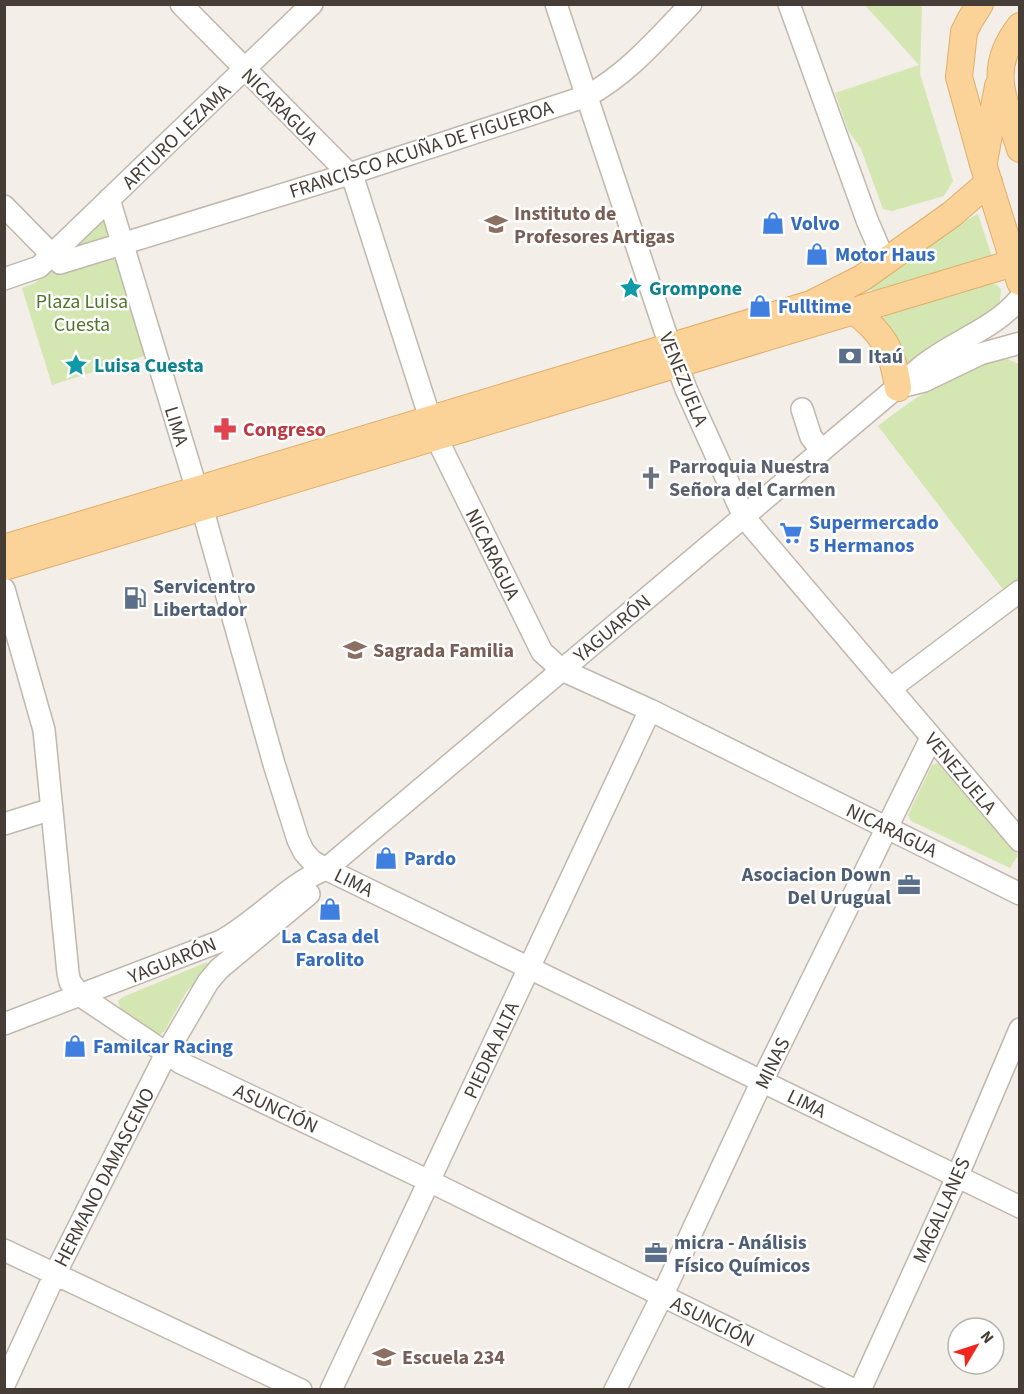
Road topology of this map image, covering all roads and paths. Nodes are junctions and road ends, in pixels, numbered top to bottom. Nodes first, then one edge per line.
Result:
1 (181, 4) edge
2 (312, 4) edge
3 (556, 4) edge
4 (691, 4) edge
5 (789, 4) edge
6 (977, 6) edge
7 (1020, 26) edge
8 (244, 70) junction
9 (999, 80) junction
10 (587, 96) junction
11 (1020, 149) edge
12 (986, 173) junction
13 (349, 174) junction
14 (110, 199) junction
15 (4, 206) edge
16 (122, 244) junction
17 (45, 261) junction
18 (885, 262) junction
19 (1016, 272) edge
20 (4, 279) edge
21 (1020, 298) edge
22 (853, 310) junction
23 (1020, 343) edge
24 (673, 355) junction
25 (898, 388) junction
26 (802, 409) dead end
27 (433, 428) junction
28 (822, 451) junction
29 (199, 498) junction
30 (744, 517) junction
31 (4, 548) edge
32 (4, 567) edge
33 (4, 589) edge
34 (1020, 591) edge
35 (562, 670) junction
36 (891, 688) junction
37 (650, 710) junction
38 (931, 738) junction
39 (52, 809) junction
40 (4, 824) edge
41 (887, 828) junction
42 (1020, 842) edge
43 (326, 869) junction
44 (1020, 894) edge
45 (529, 967) junction
46 (213, 974) joint
47 (81, 996) junction
48 (4, 1024) edge
49 (1020, 1029) edge
50 (166, 1054) junction
51 (762, 1081) junction
52 (957, 1177) junction
53 (429, 1181) junction
54 (1020, 1207) edge
55 (4, 1250) edge
56 (54, 1274) junction
57 (662, 1296) junction
58 (4, 1384) edge
59 (301, 1389) edge
60 (330, 1389) edge
61 (615, 1389) edge
62 (854, 1389) edge
63 (860, 1389) edge

1 - 8 street, NICARAGUA
2 - 8 street, ARTURO LEZAMA
3 - 10 street, VENEZUELA
4 - 10 street, FRANCISCO ACUÑA DE FIGUEROA
5 - 18 street
6 - 12 main road
7 - 9 main road
8 - 13 street, NICARAGUA
8 - 14 street, ARTURO LEZAMA
9 - 11 main road
9 - 12 main road
10 - 13 street, FRANCISCO ACUÑA DE FIGUEROA
10 - 24 street, VENEZUELA
12 - 18 main road
12 - 19 main road
13 - 16 street, FRANCISCO ACUÑA DE FIGUEROA
13 - 27 street, NICARAGUA
14 - 16 street, LIMA
14 - 17 street, ARTURO LEZAMA
15 - 17 street
16 - 17 street, FRANCISCO ACUÑA DE FIGUEROA
16 - 29 street, LIMA
17 - 20 street
18 - 24 main road
19 - 22 main road
21 - 25 street, YAGUARÓN
22 - 24 main road
22 - 25 main road
23 - 25 street, YAGUARÓN
24 - 27 main road
24 - 30 street, VENEZUELA
25 - 28 street, YAGUARÓN
26 - 28 street
27 - 29 main road
27 - 35 street, NICARAGUA
28 - 30 street, YAGUARÓN
29 - 31 main road
29 - 32 main road
29 - 43 street, LIMA
30 - 35 street, YAGUARÓN
30 - 36 street, VENEZUELA
33 - 39 street, ASUNCIÓN
34 - 36 street
35 - 37 street, NICARAGUA
35 - 43 street, YAGUARÓN
36 - 38 street, VENEZUELA
37 - 41 street, NICARAGUA
37 - 45 street, PIEDRA ALTA
38 - 41 street, MINAS
38 - 42 street, VENEZUELA
39 - 40 street
39 - 47 street, ASUNCIÓN
41 - 44 street, NICARAGUA
41 - 51 street, MINAS
43 - 45 street, LIMA
43 - 46 street, YAGUARÓN
43 - 47 street, YAGUARÓN
45 - 51 street, LIMA
45 - 53 street, PIEDRA ALTA
46 - 50 street, HERMANO DAMASCENO
47 - 48 street, YAGUARÓN
47 - 50 street, ASUNCIÓN
49 - 52 street, MAGALLANES
50 - 53 street, ASUNCIÓN
50 - 56 street, HERMANO DAMASCENO
51 - 52 street, LIMA
51 - 57 street, MINAS
52 - 54 street, LIMA
52 - 63 street, MAGALLANES
53 - 57 street, ASUNCIÓN
53 - 60 street, PIEDRA ALTA
55 - 56 street
56 - 58 street, HERMANO DAMASCENO
56 - 59 street
57 - 61 street, MINAS
57 - 62 street, ASUNCIÓN

